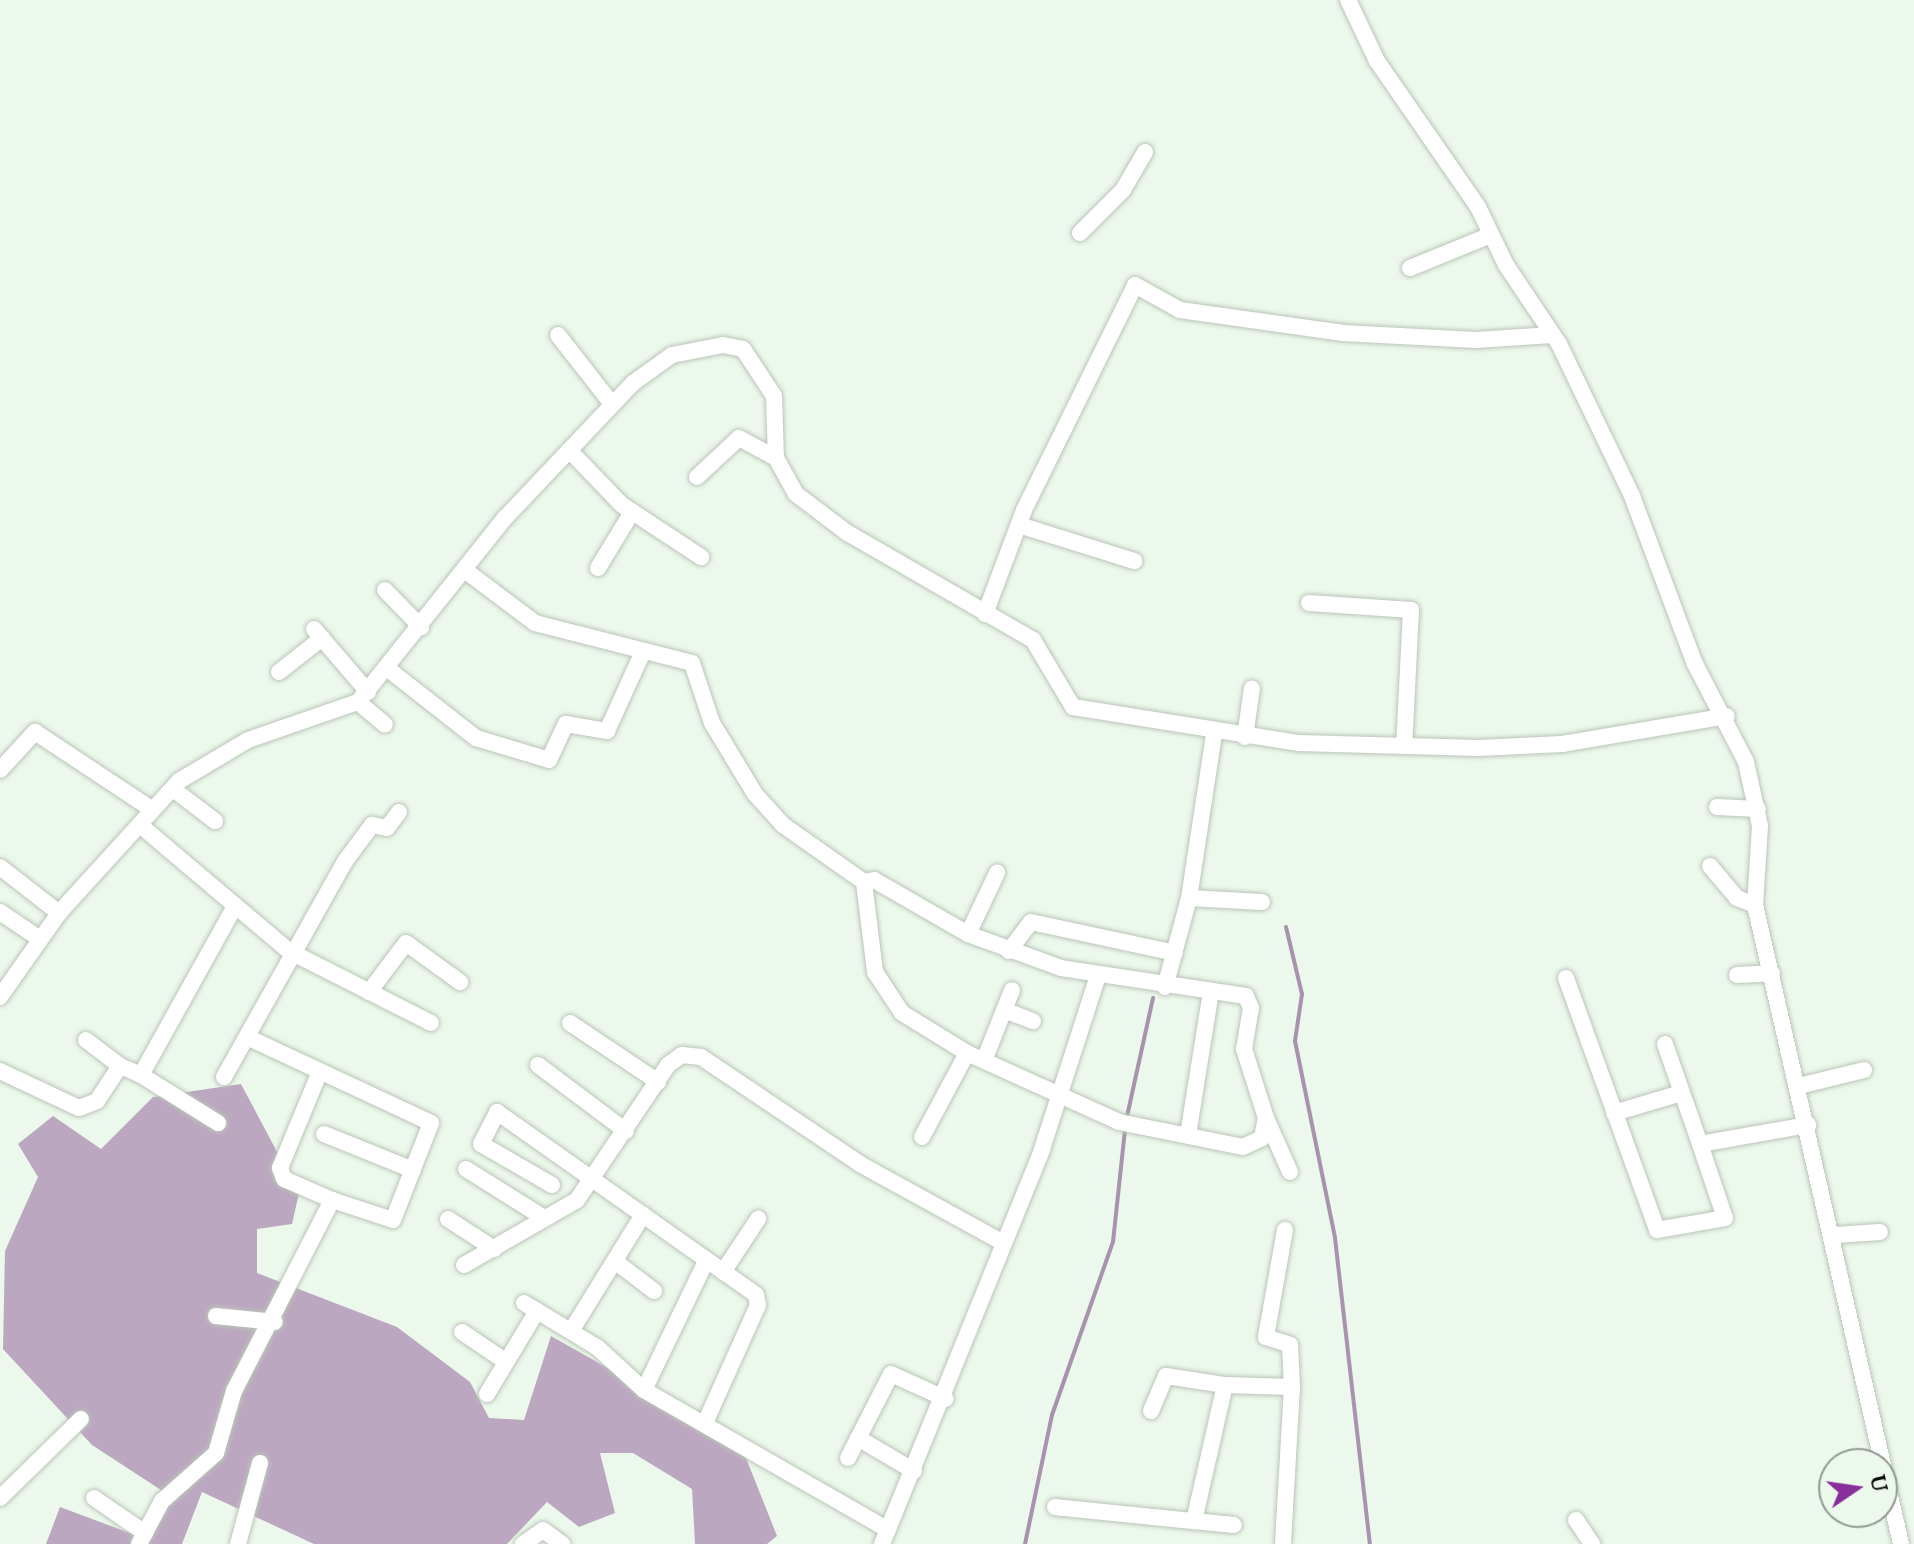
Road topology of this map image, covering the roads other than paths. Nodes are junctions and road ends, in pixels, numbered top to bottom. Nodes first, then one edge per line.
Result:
1 (1348, 0) edge
2 (1145, 152) dead end
3 (1080, 233) dead end
4 (1491, 235) junction
5 (1410, 268) dead end
6 (558, 335) dead end
7 (1552, 335) junction
8 (612, 404) junction
9 (569, 450) junction
10 (776, 458) junction
11 (697, 477) dead end
12 (632, 512) junction
13 (1019, 525) junction
14 (701, 557) dead end
15 (1134, 561) dead end
16 (598, 568) dead end
17 (466, 571) junction
18 (385, 590) dead end
19 (1309, 603) dead end
20 (985, 614) junction
21 (421, 627) junction
22 (641, 656) junction
23 (388, 669) junction
24 (279, 672) dead end
25 (1252, 688) dead end
26 (363, 697) junction
27 (1727, 716) junction
28 (385, 725) dead end
29 (1214, 734) junction
30 (1245, 737) junction
31 (1404, 746) junction
32 (0, 770) edge
33 (173, 789) junction
34 (1717, 807) dead end
35 (1758, 809) junction
36 (153, 810) junction
37 (399, 812) dead end
38 (215, 821) dead end
39 (140, 825) junction
40 (1710, 866) dead end
41 (0, 867) edge
42 (997, 873) dead end
43 (864, 882) junction
44 (1189, 898) junction
45 (1262, 902) dead end
46 (1755, 905) junction
47 (234, 908) junction
48 (0, 912) edge
49 (59, 913) junction
50 (968, 934) junction
51 (40, 939) junction
52 (289, 951) junction
53 (1009, 951) junction
54 (1175, 953) junction
55 (1772, 973) junction
56 (1737, 975) dead end
57 (1098, 976) junction
58 (1566, 978) dead end
59 (460, 982) dead end
60 (1165, 987) junction
61 (1012, 990) dead end
62 (369, 992) junction
63 (1211, 992) junction
64 (0, 997) edge
65 (1004, 1010) junction
66 (1033, 1021) dead end
67 (431, 1023) dead end
68 (570, 1023) dead end
69 (249, 1038) junction
70 (86, 1040) dead end
71 (1665, 1044) dead end
72 (967, 1053) junction
73 (985, 1058) junction
74 (538, 1065) dead end
75 (120, 1066) junction
76 (1864, 1070) dead end
77 (0, 1071) edge
78 (319, 1074) junction
79 (141, 1075) junction
80 (224, 1077) dead end
81 (658, 1082) junction
82 (1799, 1086) junction
83 (1681, 1093) junction
84 (1061, 1097) junction
85 (1614, 1113) junction
86 (1266, 1118) junction
87 (218, 1123) dead end
88 (1808, 1125) junction
89 (626, 1131) junction
90 (324, 1134) dead end
91 (1188, 1135) junction
92 (922, 1137) dead end
93 (1700, 1144) junction
94 (466, 1169) dead end
95 (413, 1170) junction
96 (1290, 1172) dead end
97 (595, 1179) junction
98 (552, 1185) dead end
99 (332, 1200) junction
100 (643, 1215) junction
101 (544, 1218) junction
102 (448, 1219) dead end
103 (758, 1219) dead end
104 (1285, 1230) dead end
105 (1880, 1232) dead end
106 (1835, 1235) junction
107 (1000, 1241) junction
108 (494, 1249) junction
109 (706, 1261) junction
110 (616, 1262) junction
111 (464, 1265) dead end
112 (723, 1272) junction
113 (654, 1291) dead end
114 (216, 1316) dead end
115 (275, 1322) junction
116 (571, 1331) junction
117 (462, 1332) dead end
118 (505, 1361) junction
119 (1225, 1385) junction
120 (1292, 1387) junction
121 (644, 1390) junction
122 (487, 1394) dead end
123 (946, 1399) junction
124 (1151, 1411) dead end
125 (81, 1419) dead end
126 (705, 1423) junction
127 (858, 1438) junction
128 (848, 1458) dead end
129 (260, 1463) dead end
130 (914, 1471) junction
131 (0, 1498) edge
132 (94, 1498) dead end
133 (1055, 1507) dead end
134 (1576, 1520) dead end
135 (1194, 1521) junction
136 (1234, 1525) dead end
137 (885, 1537) edge
138 (142, 1538) edge
139 (238, 1544) edge
140 (523, 1544) edge
141 (562, 1544) edge
142 (1283, 1544) edge
143 (1592, 1544) edge
144 (1901, 1544) edge

1 - 4 street
2 - 3 street
4 - 5 street
4 - 7 street
6 - 8 street
7 - 13 street
7 - 27 street
8 - 9 street
8 - 10 street
9 - 12 street
9 - 17 street
10 - 11 street
10 - 20 street
12 - 14 street
12 - 16 street
13 - 15 street
13 - 20 street
17 - 21 street
17 - 22 street
18 - 21 street
19 - 31 street
20 - 29 street
21 - 23 street
22 - 23 street
22 - 43 street
23 - 26 street
24 - 26 street
25 - 30 street
26 - 28 street
26 - 33 street
27 - 31 street
27 - 35 street
29 - 30 street
29 - 44 street
30 - 31 street
32 - 36 street
33 - 36 street
33 - 38 street
34 - 35 street
35 - 46 street
36 - 39 street
37 - 52 street
39 - 47 street
39 - 49 street
40 - 46 street
41 - 49 street
42 - 50 street
43 - 50 street
43 - 72 street
44 - 45 street
44 - 54 street
46 - 55 street
47 - 52 street
47 - 79 street
48 - 51 street
49 - 51 street
50 - 53 street
51 - 64 street
52 - 62 street
52 - 69 street
53 - 54 street
53 - 57 street
54 - 60 street
55 - 56 street
55 - 82 street
57 - 60 street
57 - 84 street
58 - 85 street
59 - 62 street
60 - 63 street
61 - 65 street
62 - 67 street
63 - 86 street
63 - 91 street
65 - 66 street
65 - 73 street
68 - 81 street
69 - 78 street
69 - 80 street
70 - 75 street
71 - 83 street
72 - 73 street
72 - 92 street
73 - 84 street
74 - 89 street
75 - 77 street
75 - 79 street
76 - 82 street
78 - 95 street
78 - 99 street
79 - 87 street
81 - 89 street
81 - 107 street
82 - 88 street
83 - 85 street
83 - 93 street
84 - 91 street
84 - 107 street
85 - 93 street
86 - 91 street
86 - 96 street
88 - 93 street
88 - 106 street
89 - 97 street
90 - 95 street
94 - 101 street
95 - 99 street
97 - 98 street
97 - 100 street
97 - 101 street
99 - 115 street
100 - 109 street
100 - 110 street
101 - 108 street
102 - 108 street
103 - 112 street
104 - 120 street
105 - 106 street
106 - 144 street
107 - 123 street
108 - 111 street
109 - 112 street
109 - 121 street
110 - 113 street
110 - 116 street
112 - 126 street
114 - 115 street
115 - 138 street
116 - 118 street
116 - 121 street
117 - 118 street
118 - 122 street
119 - 120 street
119 - 124 street
119 - 135 street
120 - 142 street
121 - 126 street
123 - 127 street
123 - 130 street
125 - 131 street
126 - 137 street
127 - 128 street
127 - 130 street
129 - 139 street
130 - 137 street
132 - 138 street
133 - 135 street
134 - 143 street
135 - 136 street
140 - 141 street

